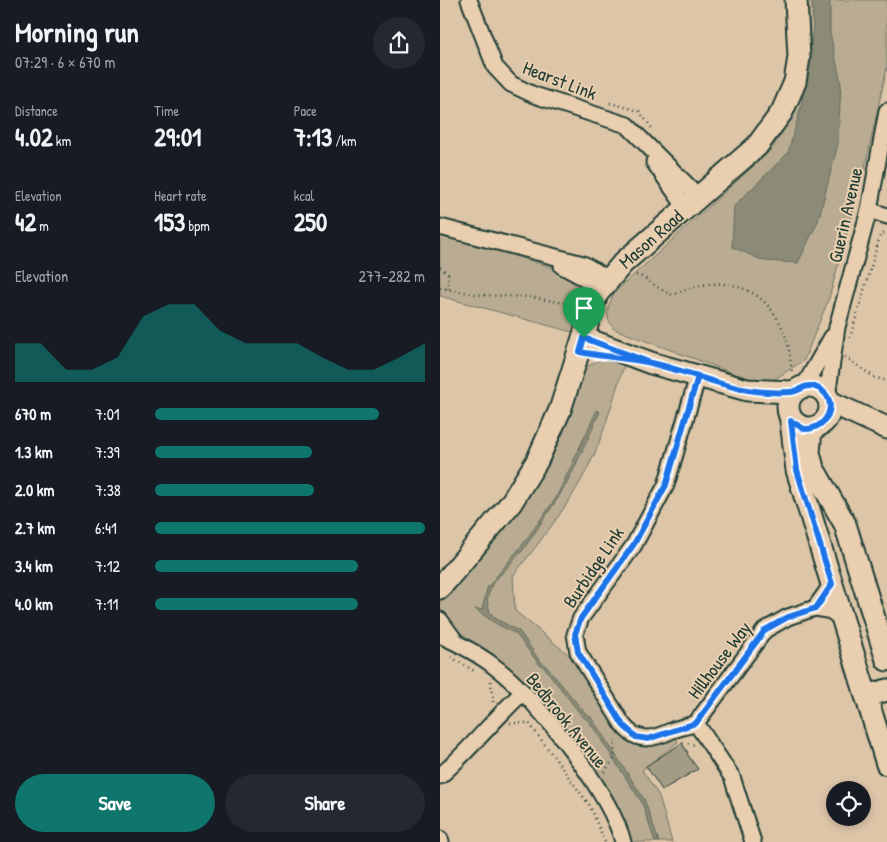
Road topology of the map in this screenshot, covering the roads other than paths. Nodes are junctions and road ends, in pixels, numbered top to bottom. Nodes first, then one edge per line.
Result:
1 (469, 0) edge
2 (796, 0) edge
3 (887, 110) edge
4 (693, 202) junction
5 (869, 210) junction
6 (887, 216) edge
7 (440, 227) edge
8 (603, 287) junction
9 (837, 327) junction
10 (582, 345) junction
11 (698, 376) junction
12 (797, 383) junction
13 (748, 390) junction
14 (828, 399) junction
15 (790, 417) junction
16 (816, 427) junction
17 (881, 427) edge
18 (466, 556) junction
19 (440, 570) edge
20 (832, 584) junction
21 (440, 588) edge
22 (816, 608) junction
23 (880, 619) edge
24 (440, 620) edge
25 (843, 620) junction
26 (440, 635) edge
27 (457, 643) junction
28 (886, 650) edge
29 (887, 690) edge
30 (522, 693) junction
31 (866, 696) junction
32 (696, 723) junction
33 (887, 764) edge
34 (440, 776) edge
35 (623, 842) edge
36 (753, 842) edge

1 - 4 street, Hearst Link
2 - 4 street, Mason Road
3 - 5 street, Guerin Avenue
4 - 8 street, Mason Road
5 - 6 street
5 - 9 street, Guerin Avenue
7 - 8 street
8 - 10 street, Mason Road
9 - 12 street, Guerin Avenue
9 - 14 street, Guerin Avenue
10 - 11 street
10 - 18 street, Mason Road
11 - 13 street
11 - 32 street, Burbidge Link
12 - 13 street
12 - 14 street
12 - 15 street
13 - 15 street
14 - 16 street
14 - 17 street
15 - 16 street
15 - 20 street
16 - 17 street
16 - 23 street
18 - 19 street, Mason Road
18 - 21 street, Mason Road
20 - 22 street
20 - 25 street
22 - 25 street
22 - 32 street, Hillhouse Way
23 - 28 street
24 - 27 street, Bedbrook Avenue
25 - 31 street
26 - 27 street, Bedbrook Avenue
27 - 30 street, Bedbrook Avenue
29 - 31 street
30 - 34 street
30 - 35 street, Bedbrook Avenue
31 - 33 street
32 - 36 street, Hillhouse Way

